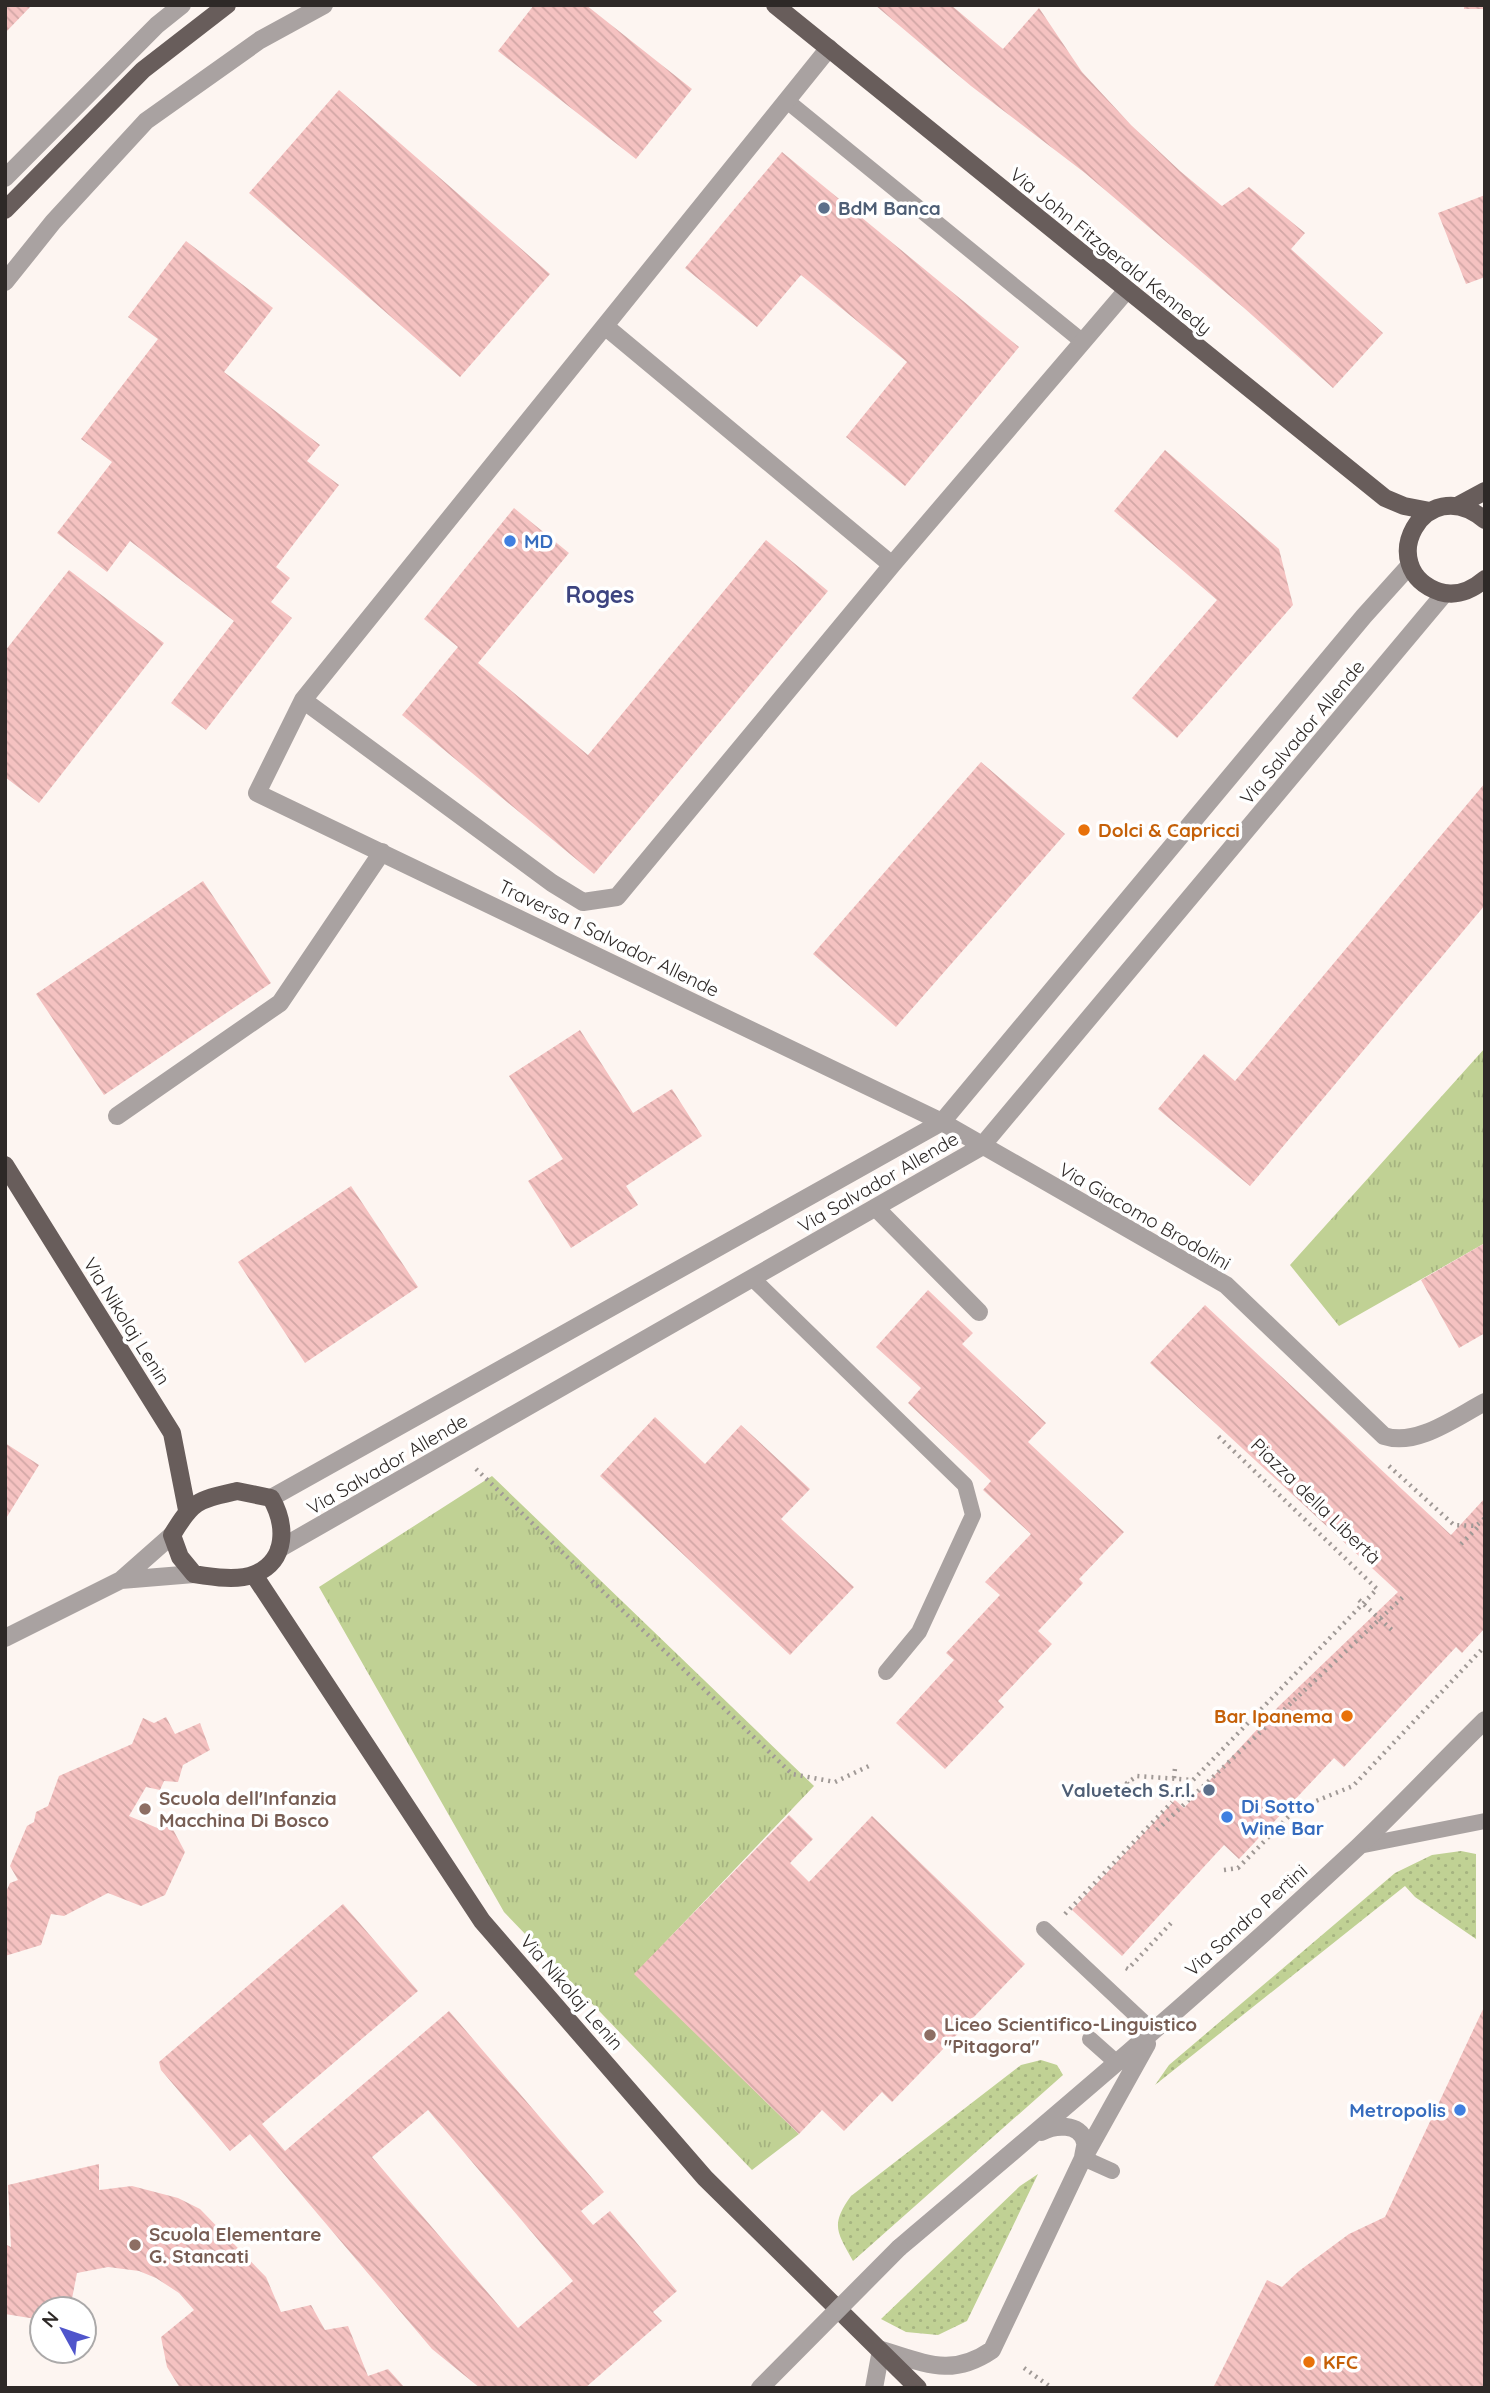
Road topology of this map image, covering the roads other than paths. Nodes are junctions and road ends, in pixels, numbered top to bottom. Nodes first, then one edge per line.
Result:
1 (182, 5) edge
2 (227, 5) edge
3 (324, 5) edge
4 (775, 5) edge
5 (829, 48) junction
6 (787, 101) junction
7 (5, 178) edge
8 (5, 210) edge
9 (5, 282) edge
10 (1127, 290) junction
11 (606, 327) junction
12 (1083, 342) junction
13 (1485, 491) edge
14 (1459, 505) junction
15 (1430, 511) junction
16 (1485, 520) edge
17 (892, 565) junction
18 (1410, 565) junction
19 (1485, 579) edge
20 (1444, 593) junction
21 (303, 700) junction
22 (382, 852) junction
23 (117, 1116) dead end
24 (942, 1122) junction
25 (981, 1147) junction
26 (5, 1165) edge
27 (876, 1208) junction
28 (753, 1279) junction
29 (979, 1312) dead end
30 (1485, 1402) edge
31 (271, 1498) junction
32 (187, 1510) junction
33 (172, 1535) junction
34 (279, 1549) junction
35 (194, 1574) junction
36 (254, 1575) junction
37 (121, 1580) junction
38 (5, 1638) edge
39 (886, 1672) dead end
40 (1485, 1720) edge
41 (1485, 1821) edge
42 (1359, 1846) junction
43 (1046, 1931) road end
44 (1153, 2031) junction
45 (1090, 2039) dead end
46 (1117, 2063) junction
47 (1026, 2141) junction
48 (1083, 2158) junction
49 (1112, 2171) dead end
50 (881, 2350) junction
51 (760, 2388) edge
52 (874, 2388) edge
53 (918, 2388) edge

1 - 7 street
2 - 8 main road
3 - 9 street
4 - 5 main road, Via John Fitzgerald Kennedy
5 - 6 street
5 - 10 main road, Via John Fitzgerald Kennedy
6 - 11 street
6 - 12 lane
10 - 12 street
10 - 15 main road, Via John Fitzgerald Kennedy
11 - 17 street
11 - 21 street
12 - 17 street
13 - 14 main road, Via John Fitzgerald Kennedy
14 - 15 main road, Via John Fitzgerald Kennedy
14 - 16 main road
15 - 18 main road
17 - 21 street
18 - 20 main road
18 - 24 street, Via Salvador Allende
19 - 20 main road
20 - 25 street, Via Salvador Allende
21 - 22 street, Traversa 1 Salvador Allende
22 - 23 street
22 - 24 street, Traversa 1 Salvador Allende
24 - 25 street, Via Giacomo Brodolini
24 - 31 street, Via Salvador Allende
25 - 27 street, Via Salvador Allende
25 - 30 street, Via Giacomo Brodolini
26 - 32 main road, Via Nikolaj Lenin
27 - 28 street, Via Salvador Allende
27 - 29 street
28 - 34 street, Via Salvador Allende
28 - 39 lane
31 - 32 main road
31 - 34 main road
32 - 33 main road
33 - 35 main road
33 - 37 street
34 - 36 main road
35 - 36 main road
35 - 37 street
36 - 50 main road, Via Nikolaj Lenin
37 - 38 street
40 - 42 street, Via Sandro Pertini
41 - 42 lane
42 - 44 street, Via Sandro Pertini
43 - 44 lane
44 - 46 street, Via Sandro Pertini
44 - 48 street, Via Sandro Pertini
45 - 46 lane
46 - 47 street, Via Sandro Pertini
47 - 48 street, Via Sandro Pertini
47 - 51 street, Via Sandro Pertini, bridge
48 - 49 lane
48 - 50 street, Via Sandro Pertini
50 - 52 street
50 - 53 main road, Via Nikolaj Lenin

